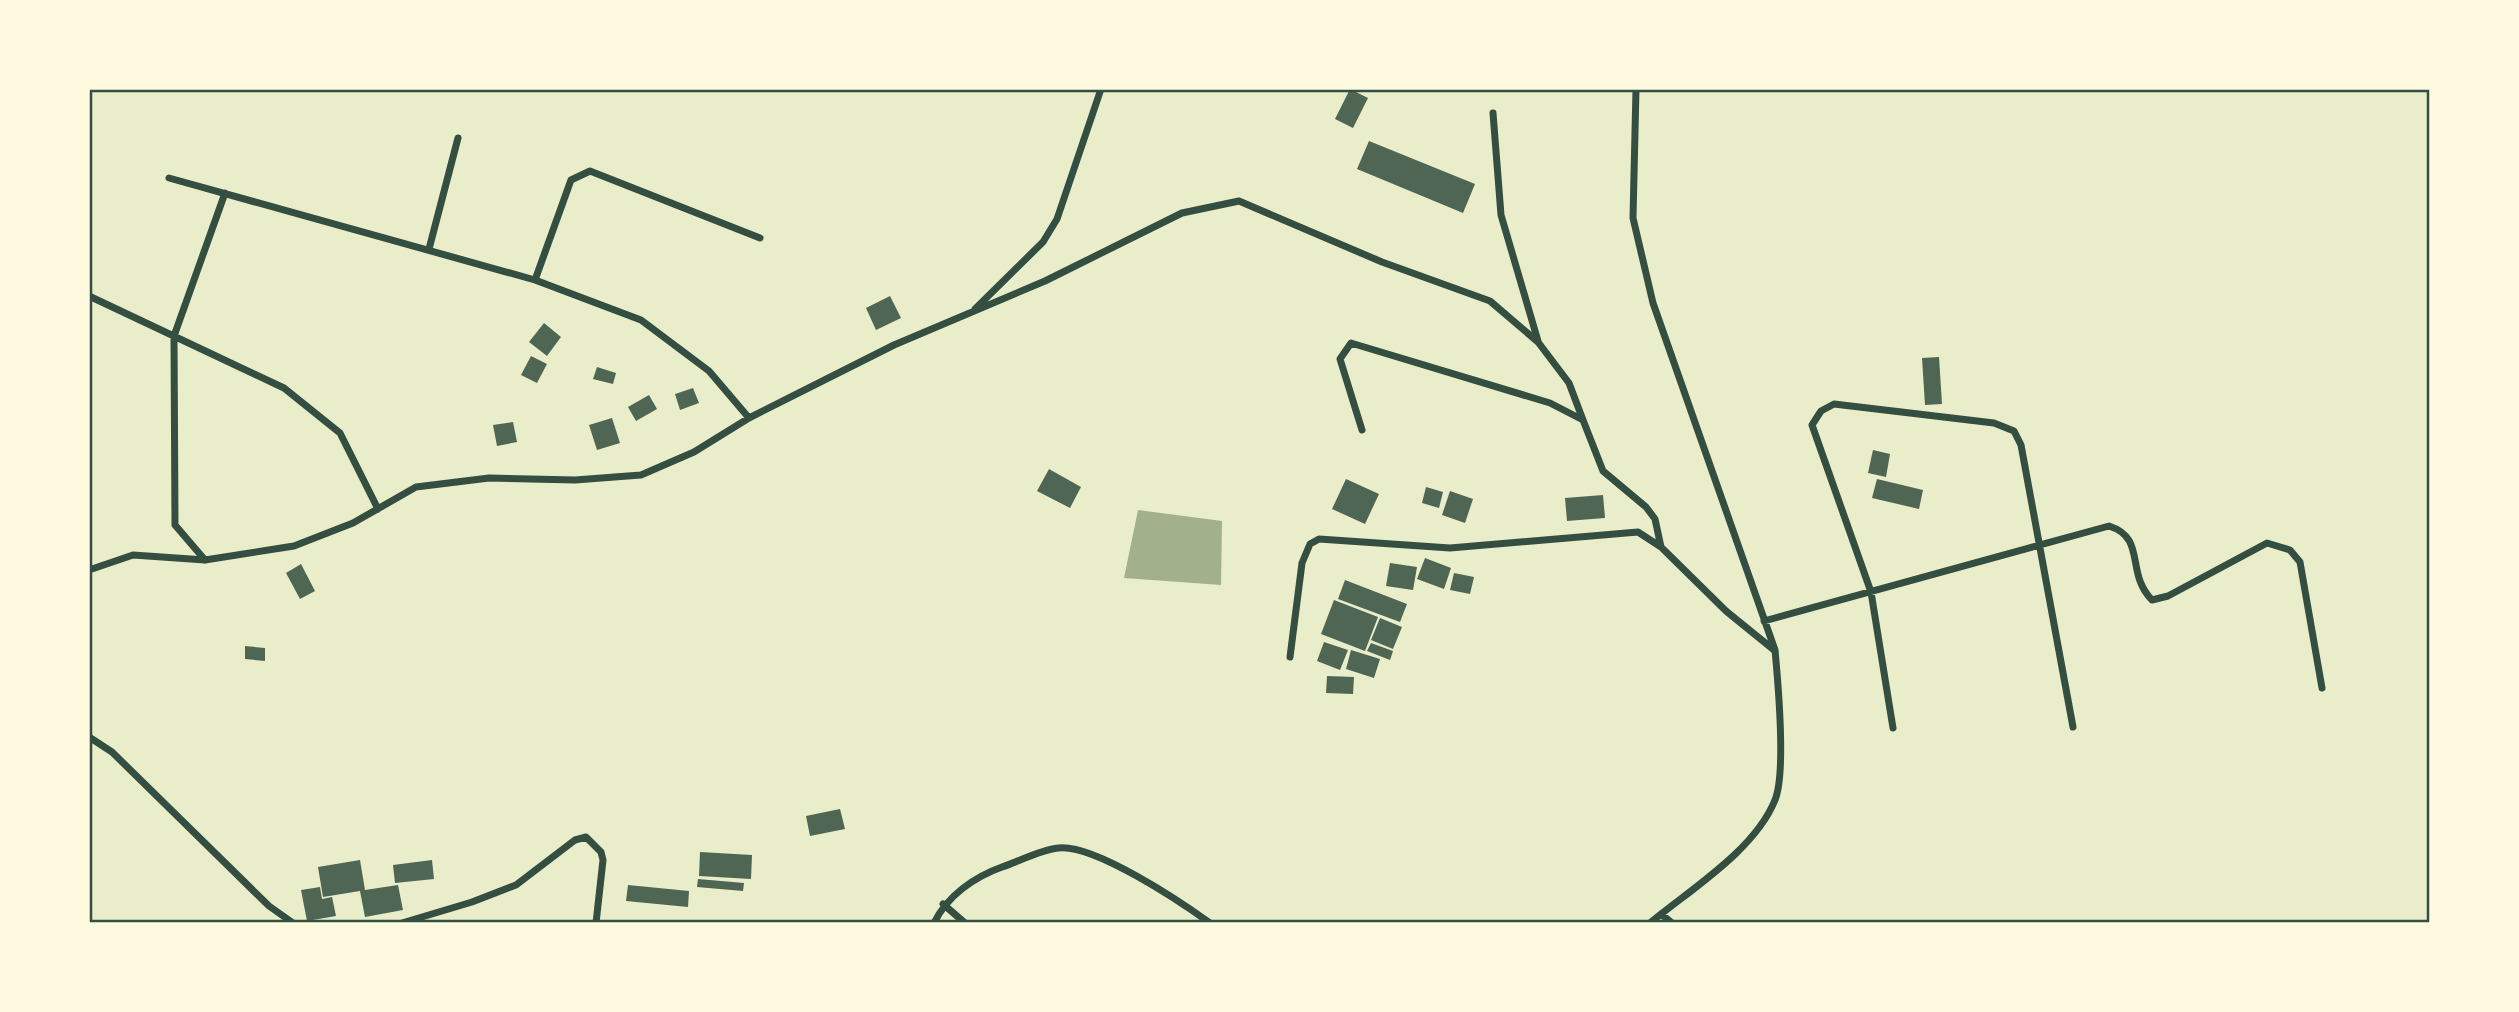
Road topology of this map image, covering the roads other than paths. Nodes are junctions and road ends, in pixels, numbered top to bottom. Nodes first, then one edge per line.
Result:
1 (1101, 89) edge
2 (1636, 89) edge
3 (1493, 113) dead end
4 (458, 138) dead end
5 (169, 178) dead end
6 (225, 193) junction
7 (760, 238) dead end
8 (429, 249) junction
9 (535, 280) junction
10 (89, 296) edge
11 (972, 312) junction
12 (174, 336) junction
13 (1538, 342) junction
14 (749, 418) junction
15 (1583, 419) junction
16 (1362, 430) dead end
17 (378, 509) junction
18 (2041, 545) junction
19 (1661, 547) junction
20 (205, 559) junction
21 (89, 570) edge
22 (1871, 592) junction
23 (1764, 621) junction
24 (1775, 650) junction
25 (1290, 657) dead end
26 (2322, 688) dead end
27 (2073, 727) dead end
28 (1893, 728) dead end
29 (89, 737) edge
30 (943, 904) junction
31 (1661, 914) junction
32 (293, 923) edge
33 (402, 923) edge
34 (596, 923) edge
35 (934, 923) edge
36 (965, 923) edge
37 (1210, 923) edge
38 (1650, 923) edge
39 (1672, 923) edge

1 - 11 street
2 - 23 street
3 - 13 street
4 - 8 street
5 - 6 street
6 - 8 street
6 - 12 street
7 - 9 street
8 - 9 street
9 - 14 street
10 - 12 street
11 - 13 street
11 - 14 street
12 - 17 street
12 - 20 street
13 - 15 street
14 - 17 street
15 - 16 street
15 - 19 street
17 - 20 street
18 - 22 street
18 - 22 street
18 - 26 street
18 - 27 street
19 - 24 street
19 - 25 street
20 - 21 street
22 - 23 street
22 - 28 street
23 - 24 street
24 - 31 street
29 - 32 street
30 - 35 street
30 - 36 street
30 - 37 street
31 - 38 street
31 - 39 street
33 - 34 street

